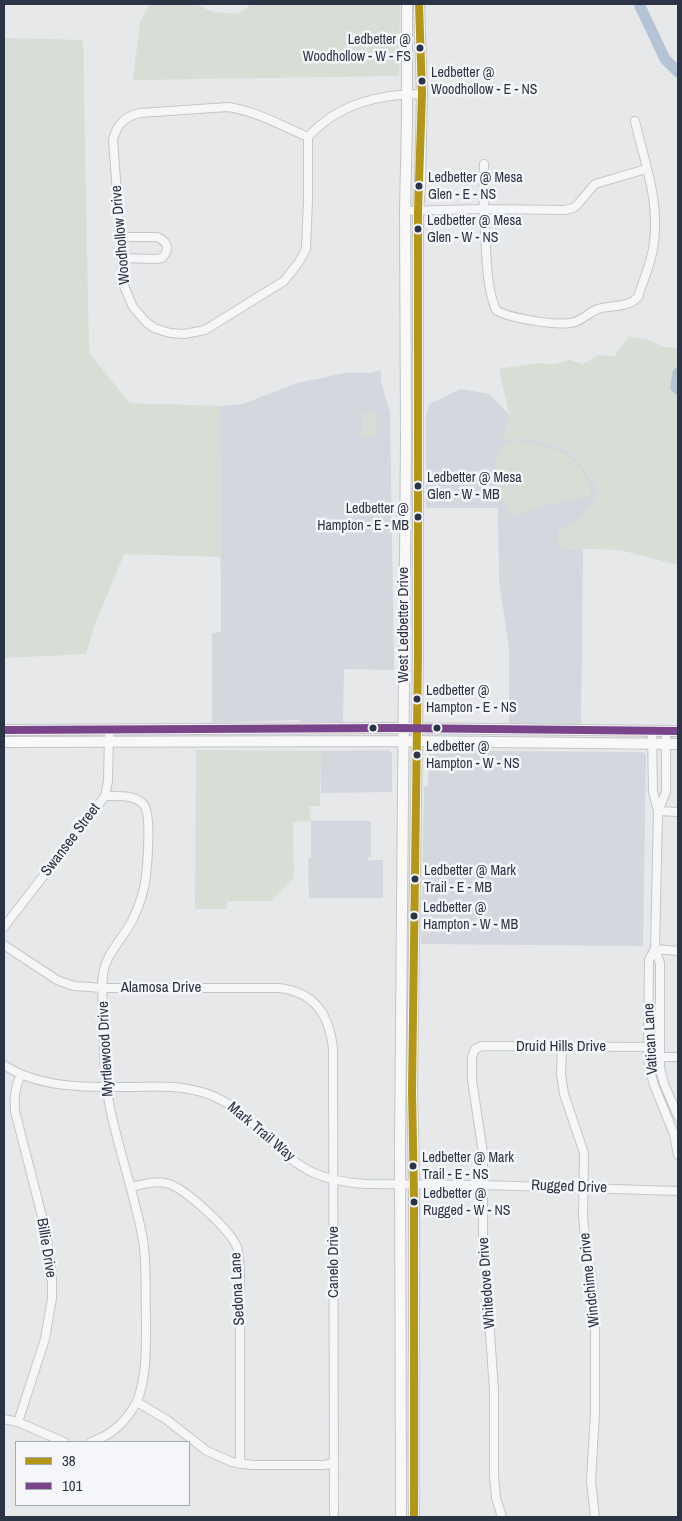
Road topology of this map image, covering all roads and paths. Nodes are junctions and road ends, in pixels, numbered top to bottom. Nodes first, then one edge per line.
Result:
1 (407, 4) edge
2 (419, 4) edge
3 (407, 94) junction
4 (422, 94) junction
5 (634, 121) dead end
6 (308, 137) junction
7 (484, 164) dead end
8 (646, 169) junction
9 (483, 209) junction
10 (405, 211) junction
11 (418, 212) junction
12 (121, 237) junction
13 (122, 258) junction
14 (406, 388) junction
15 (417, 422) junction
16 (406, 453) junction
17 (417, 497) junction
18 (418, 592) junction
19 (404, 593) junction
20 (108, 728) junction
21 (404, 728) junction
22 (209, 729) junction
23 (418, 729) junction
24 (9, 730) edge
25 (601, 730) junction
26 (652, 731) junction
27 (666, 731) junction
28 (678, 731) edge
29 (8, 742) edge
30 (108, 742) junction
31 (206, 742) junction
32 (404, 742) junction
33 (417, 742) junction
34 (600, 743) junction
35 (652, 743) junction
36 (666, 744) junction
37 (678, 744) edge
38 (105, 796) junction
39 (658, 811) junction
40 (678, 812) edge
41 (402, 849) junction
42 (416, 851) junction
43 (4, 928) edge
44 (4, 945) edge
45 (655, 949) junction
46 (678, 951) edge
47 (103, 988) junction
48 (323, 1012) joint
49 (562, 1047) junction
50 (648, 1047) junction
51 (474, 1049) joint
52 (660, 1057) junction
53 (678, 1057) edge
54 (4, 1065) edge
55 (21, 1074) junction
56 (106, 1087) junction
57 (678, 1116) edge
58 (678, 1155) edge
59 (334, 1180) junction
60 (400, 1184) junction
61 (413, 1184) junction
62 (482, 1184) junction
63 (131, 1187) junction
64 (584, 1188) junction
65 (678, 1191) edge
66 (401, 1384) junction
67 (413, 1384) junction
68 (137, 1402) junction
69 (4, 1420) edge
70 (18, 1422) junction
71 (62, 1441) edge
72 (94, 1441) edge
73 (334, 1463) junction
74 (240, 1464) junction
75 (414, 1491) junction
76 (401, 1514) edge
77 (334, 1515) dead end
78 (414, 1517) edge
79 (420, 1517) edge
80 (502, 1517) edge
81 (595, 1517) edge

1 - 3 main road, West Ledbetter Drive
2 - 4 main road, West Ledbetter Drive
3 - 4 street
3 - 6 street
3 - 10 main road, West Ledbetter Drive
4 - 11 main road, West Ledbetter Drive
5 - 8 street
6 - 12 street, Woodhollow Drive
6 - 13 street, Woodhollow Drive
7 - 9 street
8 - 9 street
8 - 9 street
9 - 11 street
10 - 11 street
10 - 14 main road, West Ledbetter Drive
11 - 15 main road, West Ledbetter Drive
12 - 13 street, Woodhollow Drive
12 - 13 street
14 - 15 main road
14 - 16 main road, West Ledbetter Drive
15 - 17 main road, West Ledbetter Drive
16 - 17 main road
16 - 19 main road, West Ledbetter Drive
17 - 18 main road, West Ledbetter Drive
18 - 19 main road
18 - 23 main road, West Ledbetter Drive
19 - 21 main road, West Ledbetter Drive
20 - 22 main road
20 - 24 main road
20 - 30 street, Swansee Street
21 - 22 main road
21 - 23 main road
21 - 32 main road, West Ledbetter Drive
22 - 31 main road
23 - 25 main road
23 - 33 main road, West Ledbetter Drive
24 - 29 main road
25 - 26 main road
25 - 34 main road
26 - 27 main road
26 - 35 street, Vatican Lane
27 - 28 main road
27 - 36 street, Vatican Lane
29 - 30 main road
30 - 31 main road
30 - 38 street, Swansee Street
31 - 32 main road
32 - 33 main road
32 - 41 main road, West Ledbetter Drive
33 - 34 main road
33 - 42 main road, West Ledbetter Drive
34 - 35 main road
35 - 36 main road
35 - 39 street, Vatican Lane
36 - 37 main road
36 - 39 street, Vatican Lane
38 - 43 street, Swansee Street
38 - 47 street, Myrtlewood Drive
39 - 40 street
39 - 45 street, Vatican Lane
41 - 42 main road
41 - 60 main road, West Ledbetter Drive
42 - 61 main road, West Ledbetter Drive
44 - 47 street, Alamosa Drive
45 - 46 street
45 - 50 street, Vatican Lane
45 - 52 street, Vatican Lane
47 - 48 street, Alamosa Drive
47 - 56 street, Myrtlewood Drive
48 - 59 street, Canelo Drive
49 - 50 street, Druid Hills Drive
49 - 51 street, Druid Hills Drive
49 - 64 street, Windchime Drive
50 - 52 street
50 - 58 street, Vatican Lane
51 - 62 street, Whitedove Drive
52 - 53 street
52 - 57 street, Vatican Lane
54 - 55 street, Mark Trail Way
55 - 56 street, Mark Trail Way
55 - 70 street, Billie Drive
56 - 59 street, Mark Trail Way
56 - 63 street, Myrtlewood Drive
59 - 60 street, Mark Trail Way
59 - 73 street, Canelo Drive
60 - 61 street, Rugged Drive
60 - 66 main road, West Ledbetter Drive
61 - 62 street, Rugged Drive
61 - 67 main road, West Ledbetter Drive
62 - 64 street, Rugged Drive
62 - 80 street, Whitedove Drive
63 - 68 street, Myrtlewood Drive
63 - 74 street, Sedona Lane
64 - 65 street, Rugged Drive
64 - 81 street, Windchime Drive
66 - 67 main road
66 - 76 main road, West Ledbetter Drive
67 - 75 main road, West Ledbetter Drive
68 - 72 street
68 - 74 street
69 - 70 street
70 - 71 street
73 - 74 street
73 - 77 street, Canelo Drive
75 - 78 main road, West Ledbetter Drive
75 - 79 main road

